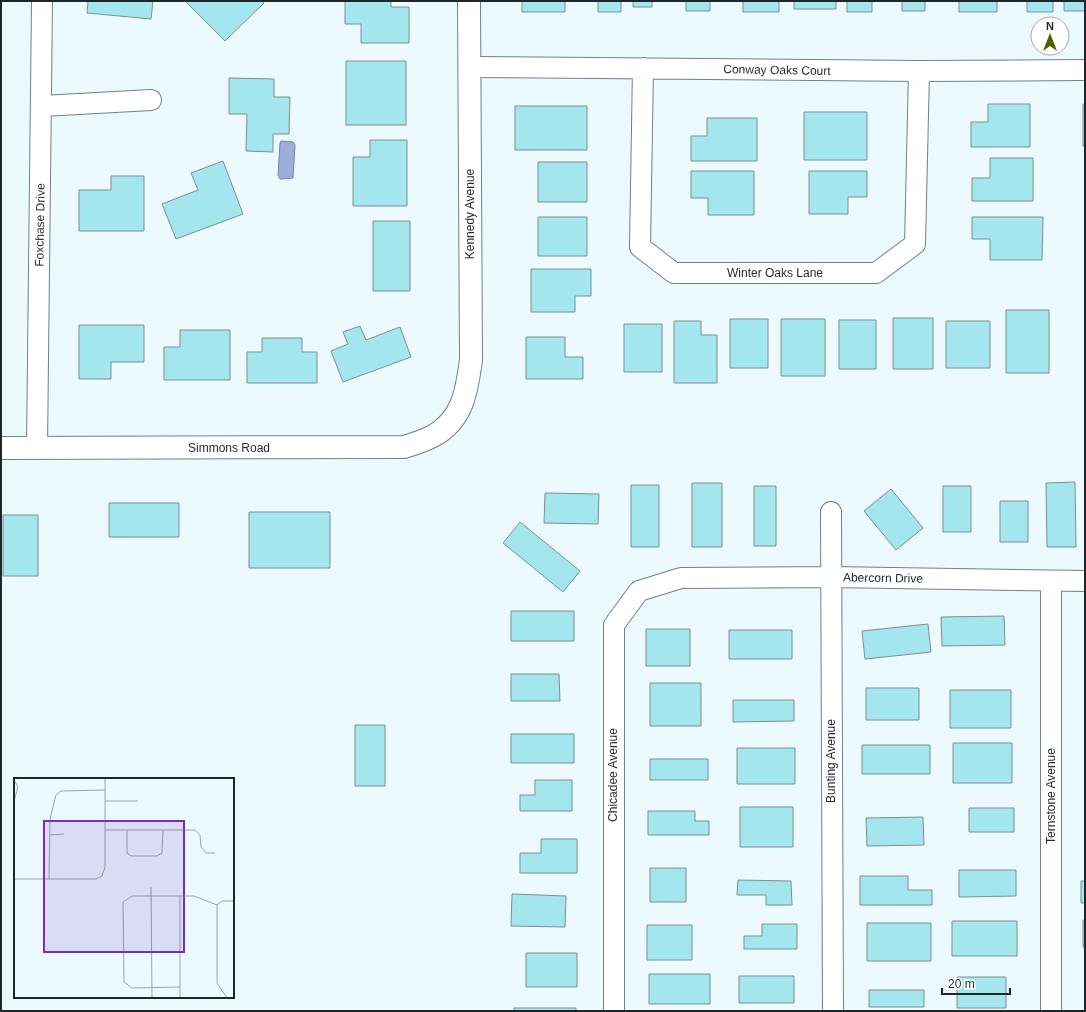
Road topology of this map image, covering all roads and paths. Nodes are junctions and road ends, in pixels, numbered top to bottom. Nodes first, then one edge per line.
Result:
1 (42, 1) edge
2 (469, 1) edge
3 (469, 67) junction
4 (643, 68) junction
5 (1085, 70) edge
6 (919, 71) junction
7 (151, 100) dead end
8 (42, 106) junction
9 (451, 422) joint
10 (1, 448) edge
11 (37, 448) junction
12 (831, 512) dead end
13 (830, 577) junction
14 (681, 578) joint
15 (1051, 581) junction
16 (1085, 581) edge
17 (614, 1011) edge
18 (833, 1011) edge
19 (1051, 1011) edge

1 - 8 street, Foxchase Drive
2 - 3 street, Kennedy Avenue
3 - 4 street, Conway Oaks Court
3 - 9 street, Kennedy Avenue
4 - 6 street, Conway Oaks Court
4 - 6 street, Winter Oaks Lane
5 - 6 street, Conway Oaks Court
7 - 8 street
8 - 11 street, Foxchase Drive
9 - 11 street, Simmons Road
10 - 11 street, Simmons Road
12 - 13 street, Bunting Avenue
13 - 14 street, Abercorn Drive
13 - 15 street, Abercorn Drive
13 - 18 street, Bunting Avenue
14 - 17 street, Chicadee Avenue
15 - 16 street, Abercorn Drive
15 - 19 street, Ternstone Avenue

